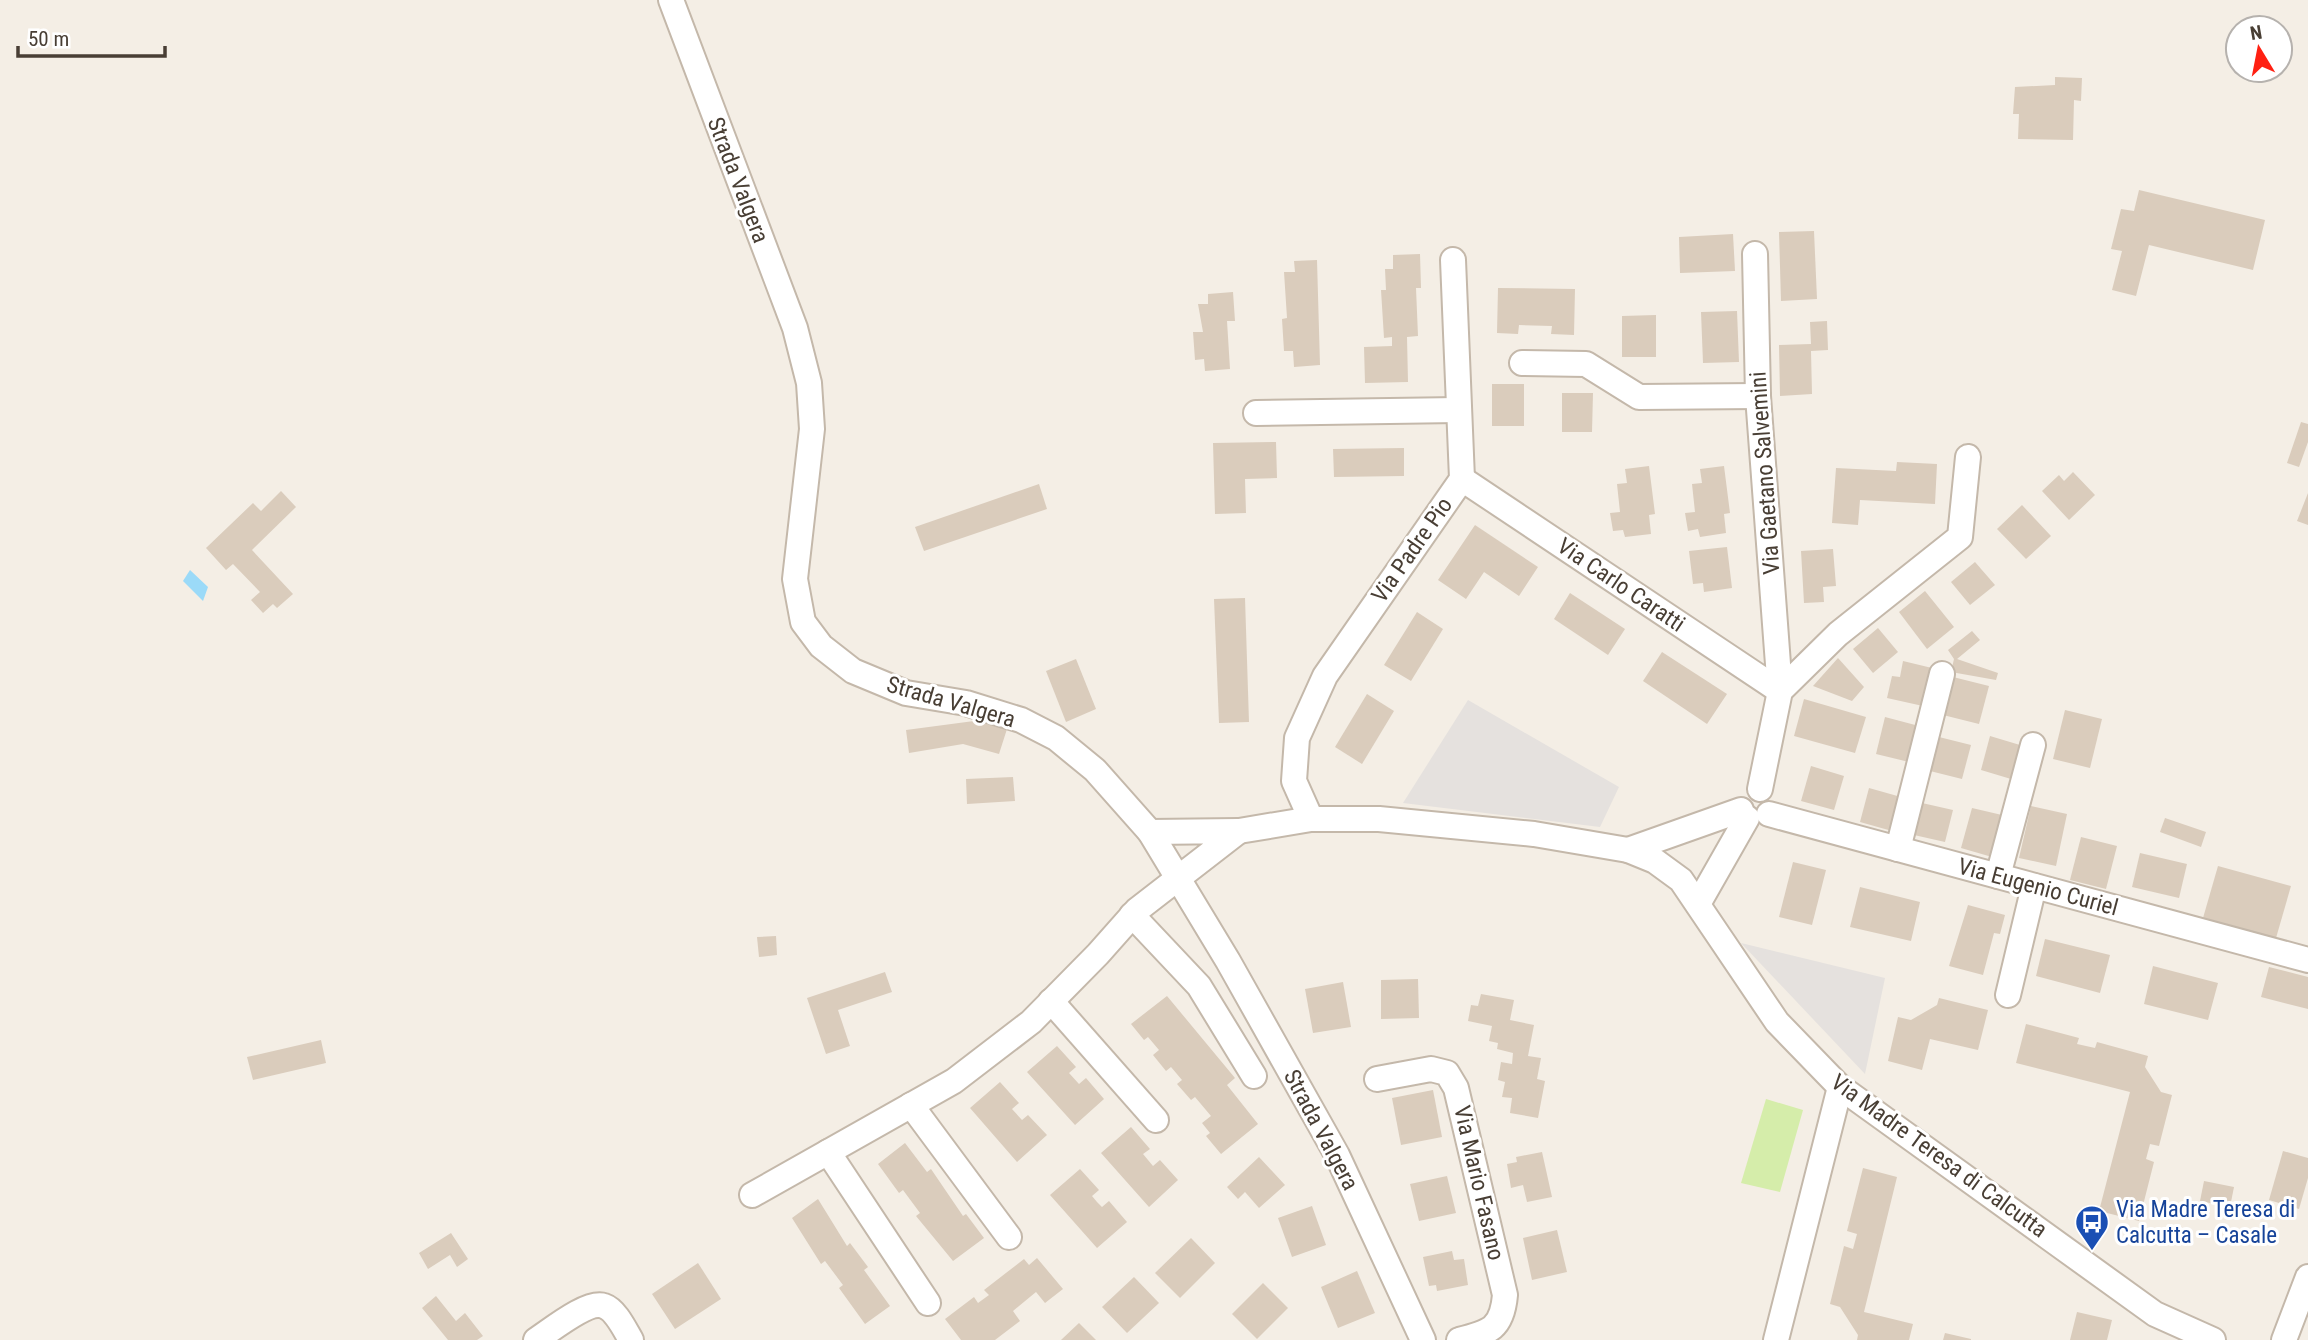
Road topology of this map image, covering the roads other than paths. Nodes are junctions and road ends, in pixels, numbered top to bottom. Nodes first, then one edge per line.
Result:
1 (671, 0) edge
2 (1755, 254) dead end
3 (1453, 260) dead end
4 (1522, 363) dead end
5 (1758, 396) junction
6 (1458, 410) junction
7 (1256, 413) dead end
8 (1968, 457) dead end
9 (1462, 479) junction
10 (1942, 674) dead end
11 (1780, 691) junction
12 (2033, 745) dead end
13 (1752, 814) junction
14 (1311, 819) junction
15 (1239, 831) junction
16 (1150, 832) junction
17 (1898, 849) junction
18 (1628, 850) junction
19 (1178, 875) junction
20 (1998, 876) junction
21 (2034, 886) junction
22 (1698, 904) junction
23 (1132, 915) junction
24 (2308, 960) edge
25 (2008, 995) dead end
26 (1052, 1001) junction
27 (1254, 1076) dead end
28 (1377, 1079) dead end
29 (1840, 1087) junction
30 (911, 1105) junction
31 (1156, 1119) dead end
32 (828, 1152) junction
33 (752, 1195) dead end
34 (1009, 1237) dead end
35 (2308, 1277) edge
36 (928, 1303) dead end
37 (536, 1340) edge
38 (631, 1340) edge
39 (1423, 1340) edge
40 (1459, 1340) edge
41 (1776, 1340) edge
42 (2213, 1340) edge
43 (2284, 1340) edge

1 - 16 street, Strada Valgera
2 - 5 street, Via Gaetano Salvemini
3 - 6 street, Via Padre Pio
4 - 5 street
5 - 11 street, Via Gaetano Salvemini
6 - 7 street
6 - 9 street, Via Padre Pio
8 - 11 street
9 - 11 street, Via Carlo Caratti
9 - 14 street, Via Padre Pio
10 - 17 street
11 - 13 street
12 - 20 street
13 - 17 street, Via Eugenio Curiel
13 - 18 street
13 - 22 street
14 - 15 street, Via Madre Teresa di Calcutta
14 - 18 street, Via Madre Teresa di Calcutta
15 - 16 street, Via Madre Teresa di Calcutta
15 - 19 street, Via Madre Teresa di Calcutta
16 - 19 street, Strada Valgera
17 - 20 street, Via Eugenio Curiel
18 - 22 street, Via Madre Teresa di Calcutta
19 - 23 street, Via Madre Teresa di Calcutta
19 - 39 street, Strada Valgera
20 - 21 street, Via Eugenio Curiel
21 - 24 street, Via Eugenio Curiel
21 - 25 street
22 - 29 street, Via Madre Teresa di Calcutta
23 - 26 street, Via Madre Teresa di Calcutta
23 - 27 street
26 - 30 street, Via Madre Teresa di Calcutta
26 - 31 street
28 - 40 street, Via Mario Fasano
29 - 41 street
29 - 42 street, Via Madre Teresa di Calcutta
30 - 32 street, Via Madre Teresa di Calcutta
30 - 34 street
32 - 33 street, Via Madre Teresa di Calcutta
32 - 36 street
35 - 43 street
37 - 38 street

